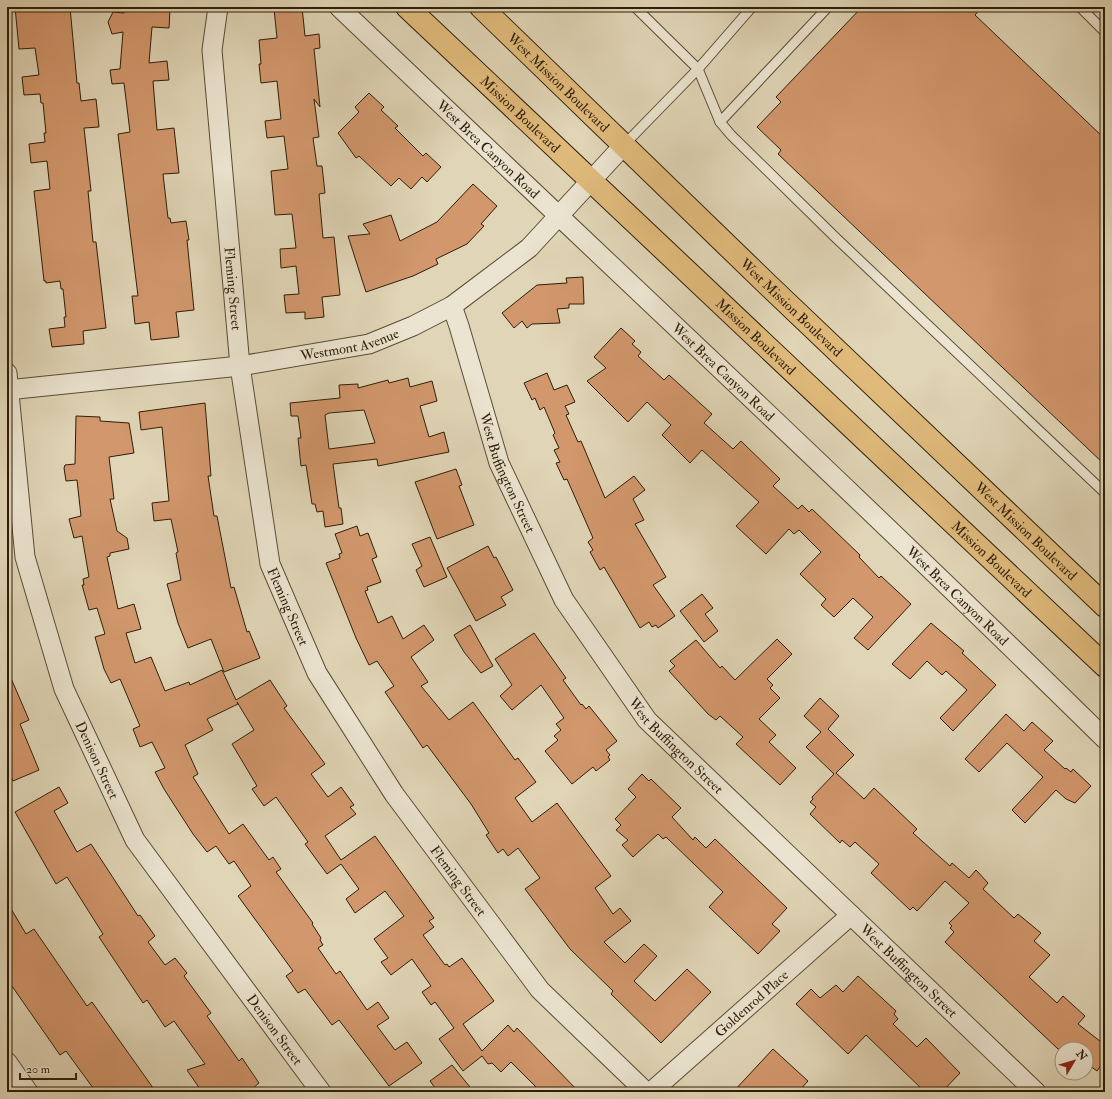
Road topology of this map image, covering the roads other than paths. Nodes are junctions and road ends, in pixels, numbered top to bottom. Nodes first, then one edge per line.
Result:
1 (218, 7) edge
2 (339, 7) edge
3 (407, 7) edge
4 (481, 7) edge
5 (635, 7) edge
6 (752, 7) edge
7 (828, 7) edge
8 (1080, 7) edge
9 (1105, 32) edge
10 (698, 69) junction
11 (720, 122) junction
12 (623, 146) junction
13 (592, 180) junction
14 (558, 217) junction
15 (452, 306) junction
16 (240, 366) junction
17 (8, 384) edge
18 (1105, 493) edge
19 (1105, 606) edge
20 (1105, 666) edge
21 (1105, 739) edge
22 (851, 914) junction
23 (7, 1062) edge
24 (28, 1092) edge
25 (321, 1092) edge
26 (646, 1092) edge
27 (651, 1092) edge
28 (1036, 1092) edge

1 - 16 street, Fleming Street
2 - 14 street, West Brea Canyon Road
3 - 13 main road, Mission Boulevard
4 - 12 main road, West Mission Boulevard
5 - 10 lane
6 - 10 lane
7 - 11 lane
8 - 9 lane
10 - 11 lane
10 - 12 lane
11 - 18 lane
12 - 13 street, Westmont Avenue
12 - 19 main road, West Mission Boulevard
13 - 14 street, Westmont Avenue
13 - 20 main road, Mission Boulevard
14 - 15 street, Westmont Avenue
14 - 21 street, West Brea Canyon Road
15 - 16 street, Westmont Avenue
15 - 22 street, West Buffington Street
16 - 17 street, Westmont Avenue
16 - 26 street, Fleming Street
17 - 25 street, Denison Street
22 - 27 street, Goldenrod Place
22 - 28 street, West Buffington Street
23 - 24 street

